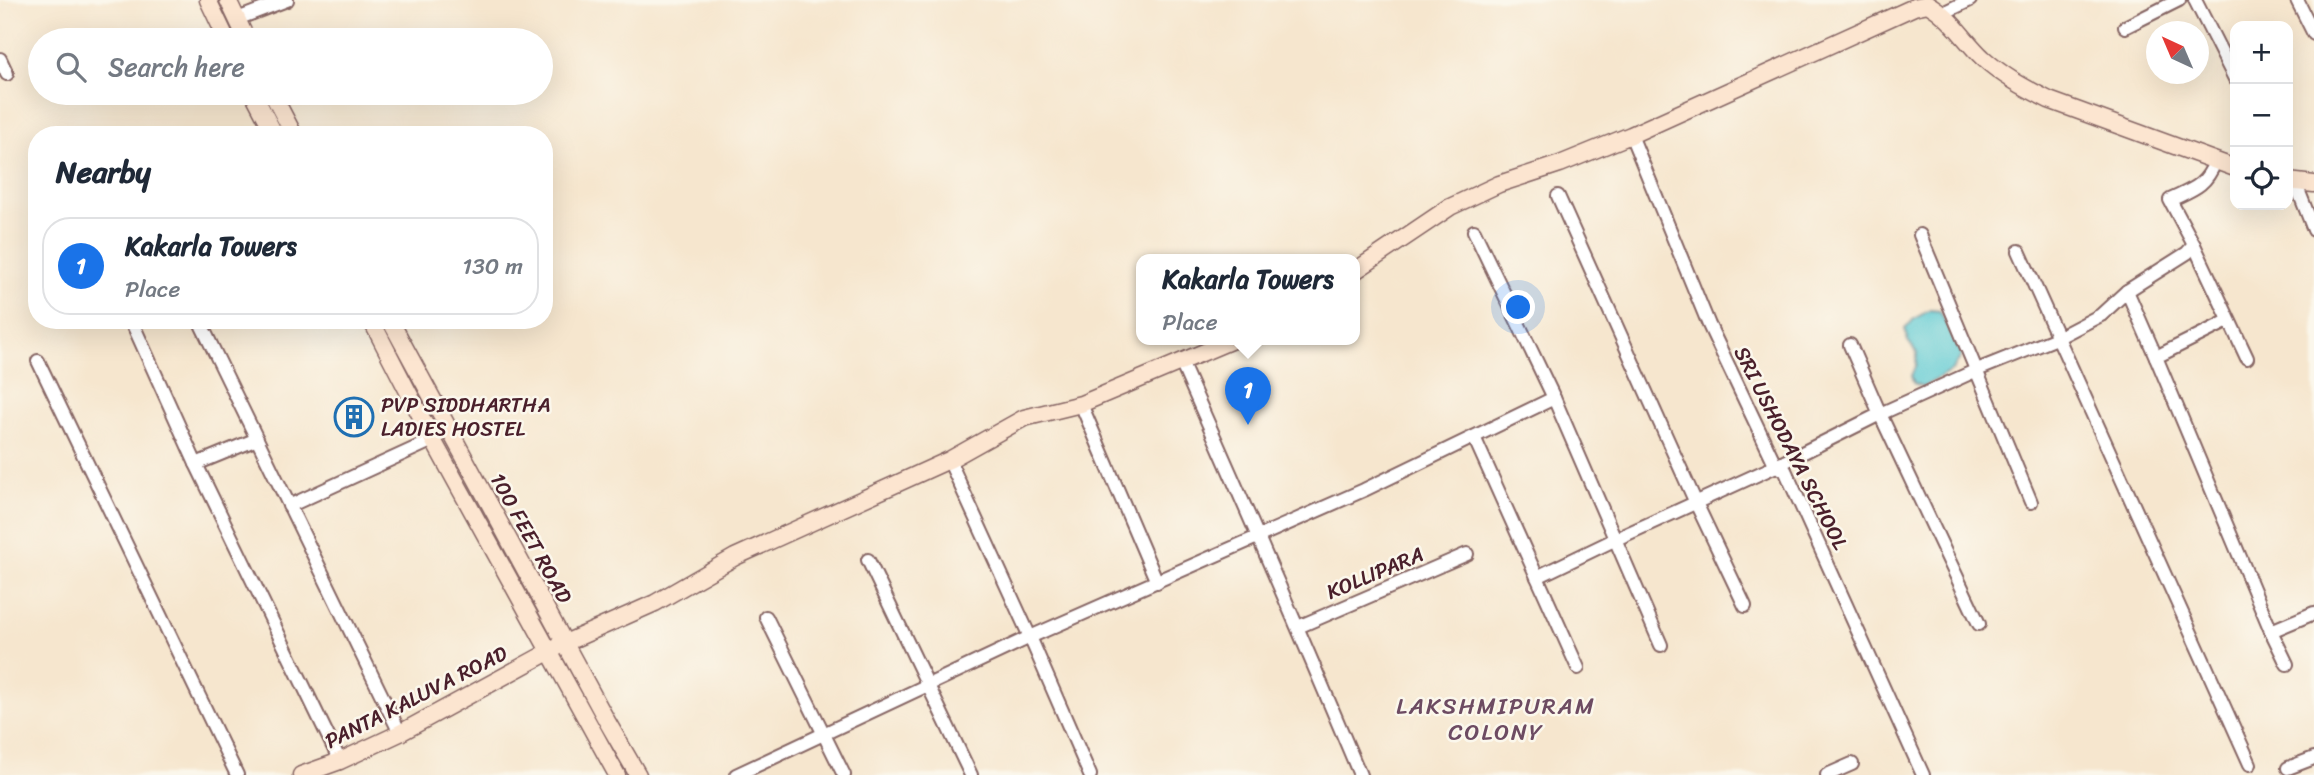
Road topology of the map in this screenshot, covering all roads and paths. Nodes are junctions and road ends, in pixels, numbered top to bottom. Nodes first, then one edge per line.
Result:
1 (208, 0) edge
2 (228, 0) edge
3 (287, 0) edge
4 (1970, 0) edge
5 (2179, 0) edge
6 (2195, 0) edge
7 (2297, 0) edge
8 (1926, 2) edge
9 (1943, 12) junction
10 (237, 19) junction
11 (2125, 27) dead end
12 (221, 28) edge
13 (241, 28) edge
14 (2314, 34) edge
15 (0, 60) edge
16 (2230, 69) edge
17 (8, 74) dead end
18 (259, 105) edge
19 (278, 105) edge
20 (270, 126) edge
21 (289, 126) edge
22 (1631, 135) junction
23 (2215, 162) junction
24 (2230, 166) edge
25 (2293, 182) edge
26 (2293, 184) edge
27 (2314, 184) edge
28 (1558, 196) dead end
29 (2314, 230) edge
30 (1474, 231) dead end
31 (1920, 236) dead end
32 (2194, 245) junction
33 (2019, 251) dead end
34 (1360, 268) edge
35 (2127, 290) junction
36 (2228, 321) junction
37 (135, 329) edge
38 (203, 329) edge
39 (376, 329) edge
40 (395, 329) edge
41 (2057, 338) junction
42 (1221, 345) edge
43 (1850, 345) dead end
44 (2156, 357) junction
45 (2247, 358) dead end
46 (37, 361) dead end
47 (1181, 362) junction
48 (1977, 370) junction
49 (1553, 398) junction
50 (1082, 404) junction
51 (1880, 414) junction
52 (1474, 437) junction
53 (257, 439) junction
54 (433, 439) junction
55 (949, 460) junction
56 (196, 464) junction
57 (1776, 466) junction
58 (2031, 502) dead end
59 (1696, 503) junction
60 (289, 506) junction
61 (1257, 538) junction
62 (1616, 539) junction
63 (1467, 554) dead end
64 (868, 560) dead end
65 (1538, 577) junction
66 (1157, 582) junction
67 (1745, 606) dead end
68 (2314, 613) edge
69 (766, 617) dead end
70 (1979, 624) dead end
71 (1298, 627) junction
72 (2272, 631) junction
73 (1030, 637) junction
74 (565, 643) junction
75 (1661, 645) dead end
76 (550, 652) junction
77 (2287, 664) dead end
78 (1578, 668) dead end
79 (929, 684) junction
80 (400, 733) junction
81 (824, 735) junction
82 (2314, 758) edge
83 (340, 761) junction
84 (1852, 764) dead end
85 (2250, 764) dead end
86 (2288, 768) dead end
87 (237, 775) edge
88 (301, 775) edge
89 (617, 775) edge
90 (638, 775) edge
91 (736, 775) edge
92 (844, 775) edge
93 (971, 775) edge
94 (1090, 775) edge
95 (1360, 775) edge
96 (1826, 775) edge
97 (1923, 775) edge

1 - 12 street
2 - 10 street
3 - 10 street
4 - 9 street
5 - 11 street
6 - 16 street
7 - 14 street
8 - 9 street
8 - 22 street
9 - 23 street
10 - 13 street
15 - 17 street
18 - 20 street
19 - 21 street
22 - 34 street
22 - 57 street, SRI USHODAYA SCHOOL
23 - 24 street
23 - 32 street
25 - 27 street
26 - 29 street
28 - 59 street
30 - 49 street
31 - 48 street
32 - 35 street
32 - 36 street
33 - 41 street
35 - 41 street
35 - 44 street
36 - 44 street
36 - 45 street
37 - 56 street
38 - 53 street
39 - 54 street, 100 FEET ROAD
40 - 74 street, 100 FEET ROAD
41 - 48 street
41 - 85 street
42 - 47 street, PANTA KALUVA ROAD
43 - 51 street
44 - 72 street
46 - 87 street
47 - 50 street, PANTA KALUVA ROAD
47 - 61 street
48 - 51 street
48 - 58 street
49 - 52 street
49 - 62 street
50 - 55 street, PANTA KALUVA ROAD
50 - 66 street
51 - 57 street
51 - 70 street
52 - 61 street
52 - 65 street
53 - 56 street
53 - 60 street
54 - 60 street
54 - 76 street, 100 FEET ROAD
55 - 73 street
55 - 74 street, PANTA KALUVA ROAD
56 - 83 street
57 - 59 street
57 - 97 street, SRI USHODAYA SCHOOL
59 - 62 street
59 - 67 street
60 - 80 street
61 - 66 street
61 - 71 street
62 - 65 street
62 - 75 street
63 - 71 street, KOLLIPARA
64 - 79 street
65 - 78 street
66 - 73 street
68 - 72 street
69 - 81 street
71 - 95 street
72 - 77 street
73 - 79 street
73 - 94 street
74 - 76 street, PANTA KALUVA ROAD
74 - 90 street, 100 FEET ROAD
76 - 80 street, PANTA KALUVA ROAD
76 - 89 street, 100 FEET ROAD
79 - 81 street
79 - 93 street
80 - 83 street, PANTA KALUVA ROAD
81 - 91 street
81 - 92 street
82 - 86 street
83 - 88 street, PANTA KALUVA ROAD
84 - 96 street

